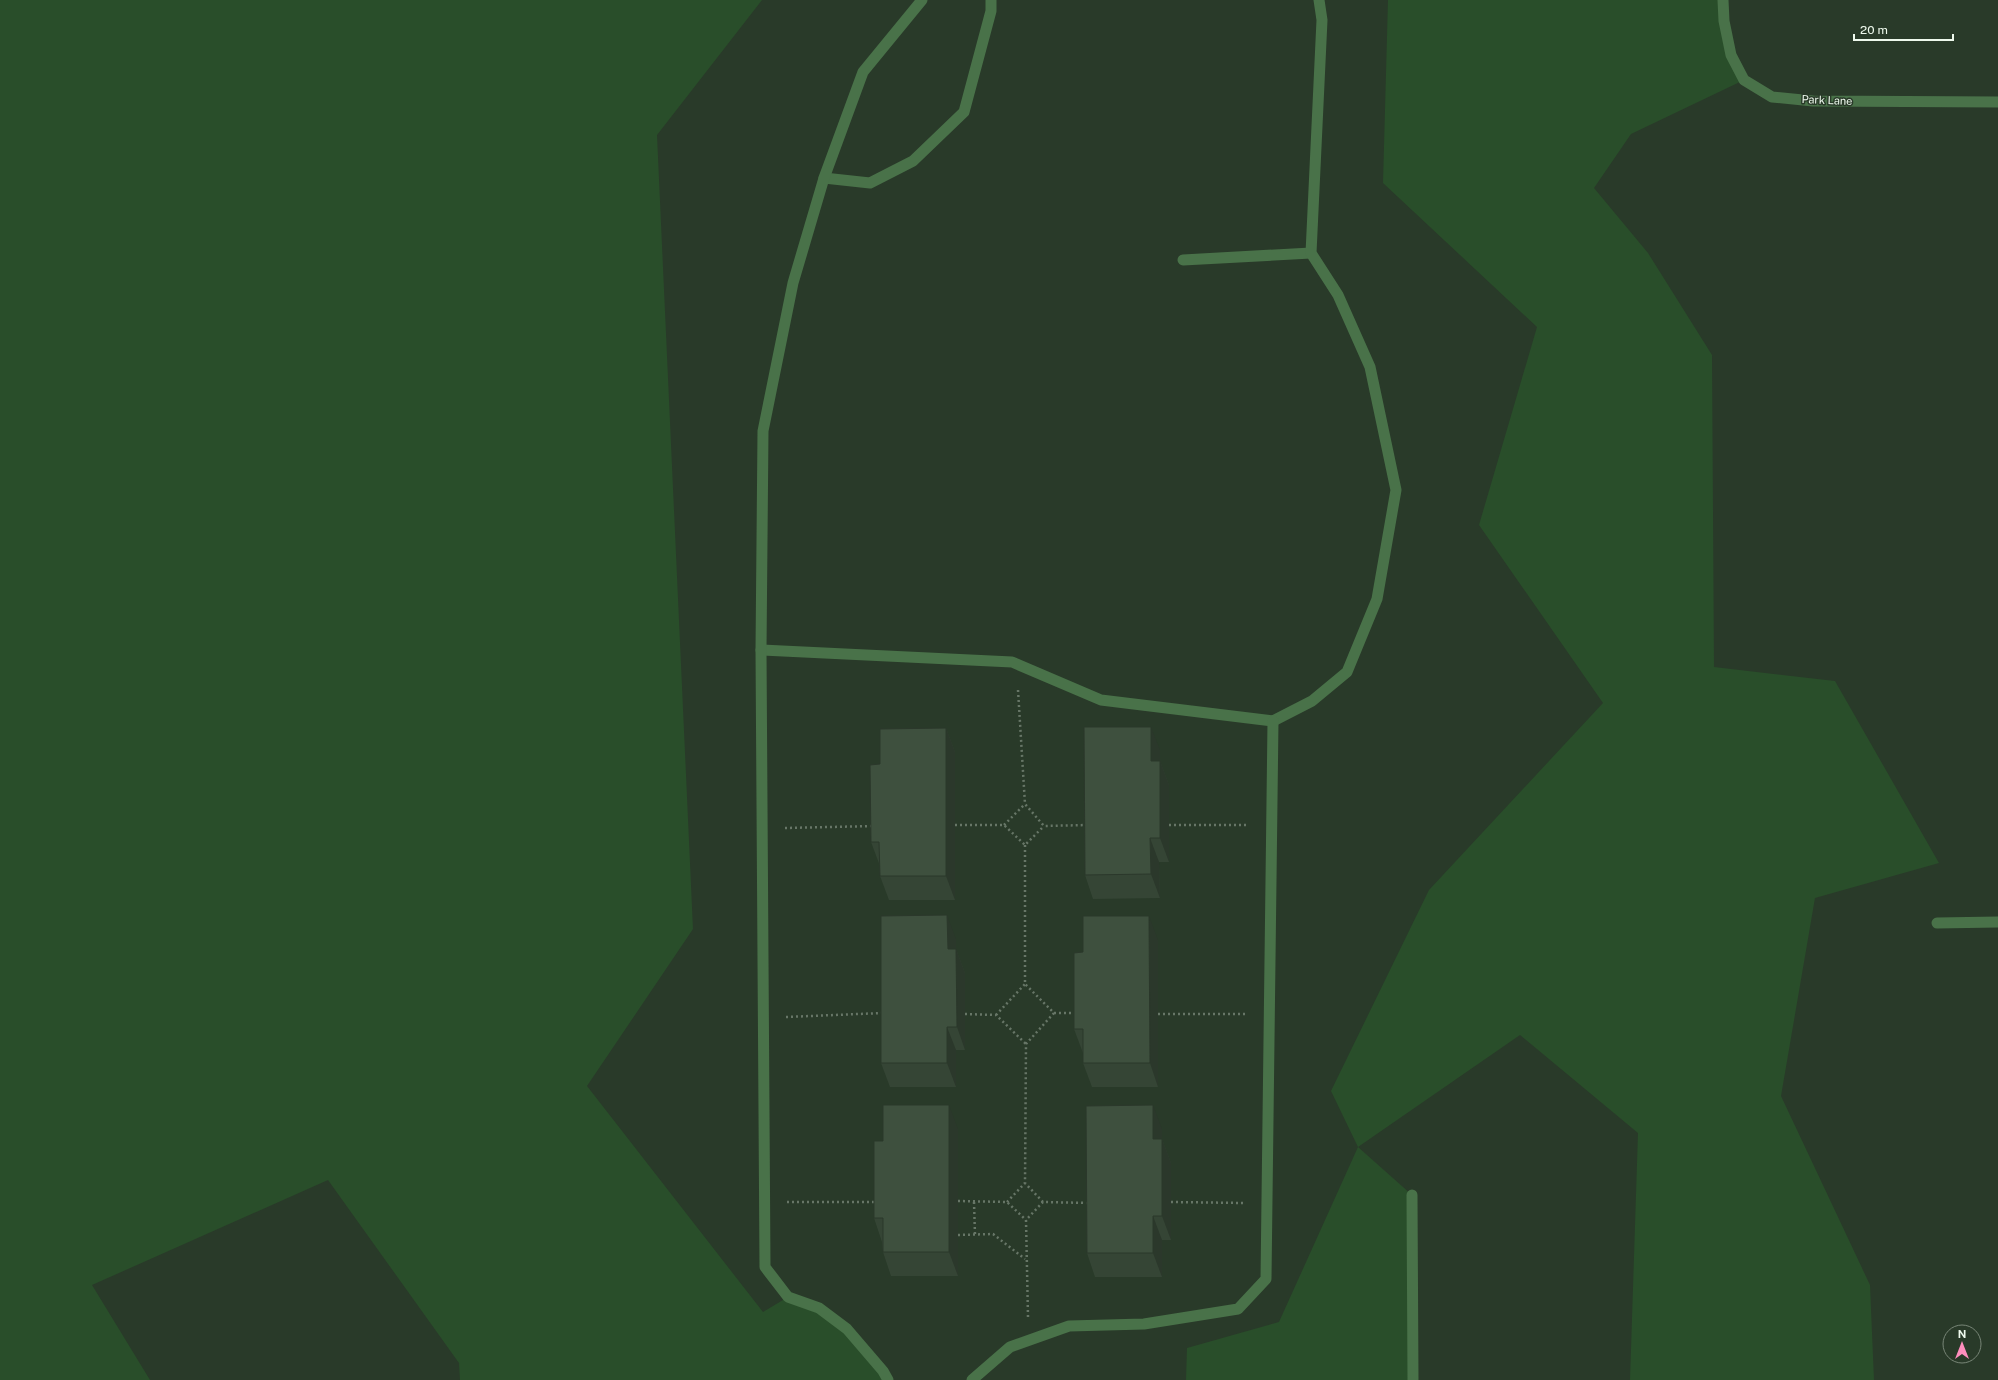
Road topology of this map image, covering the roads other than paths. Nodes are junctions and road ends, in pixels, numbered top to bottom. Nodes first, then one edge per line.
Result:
1 (922, 0) edge
2 (991, 0) edge
3 (1319, 0) edge
4 (1723, 0) edge
5 (1998, 102) edge
6 (824, 178) junction
7 (1311, 253) junction
8 (1183, 260) dead end
9 (761, 650) junction
10 (1273, 721) junction
11 (1998, 922) edge
12 (1937, 923) dead end
13 (1412, 1195) dead end
14 (888, 1380) edge
15 (972, 1380) edge
16 (1413, 1380) edge

1 - 6 street
2 - 6 street
3 - 7 street
4 - 5 street, Park Lane
6 - 9 street
7 - 8 street
7 - 10 street
9 - 10 street
9 - 14 street
10 - 15 street
11 - 12 street
13 - 16 street

